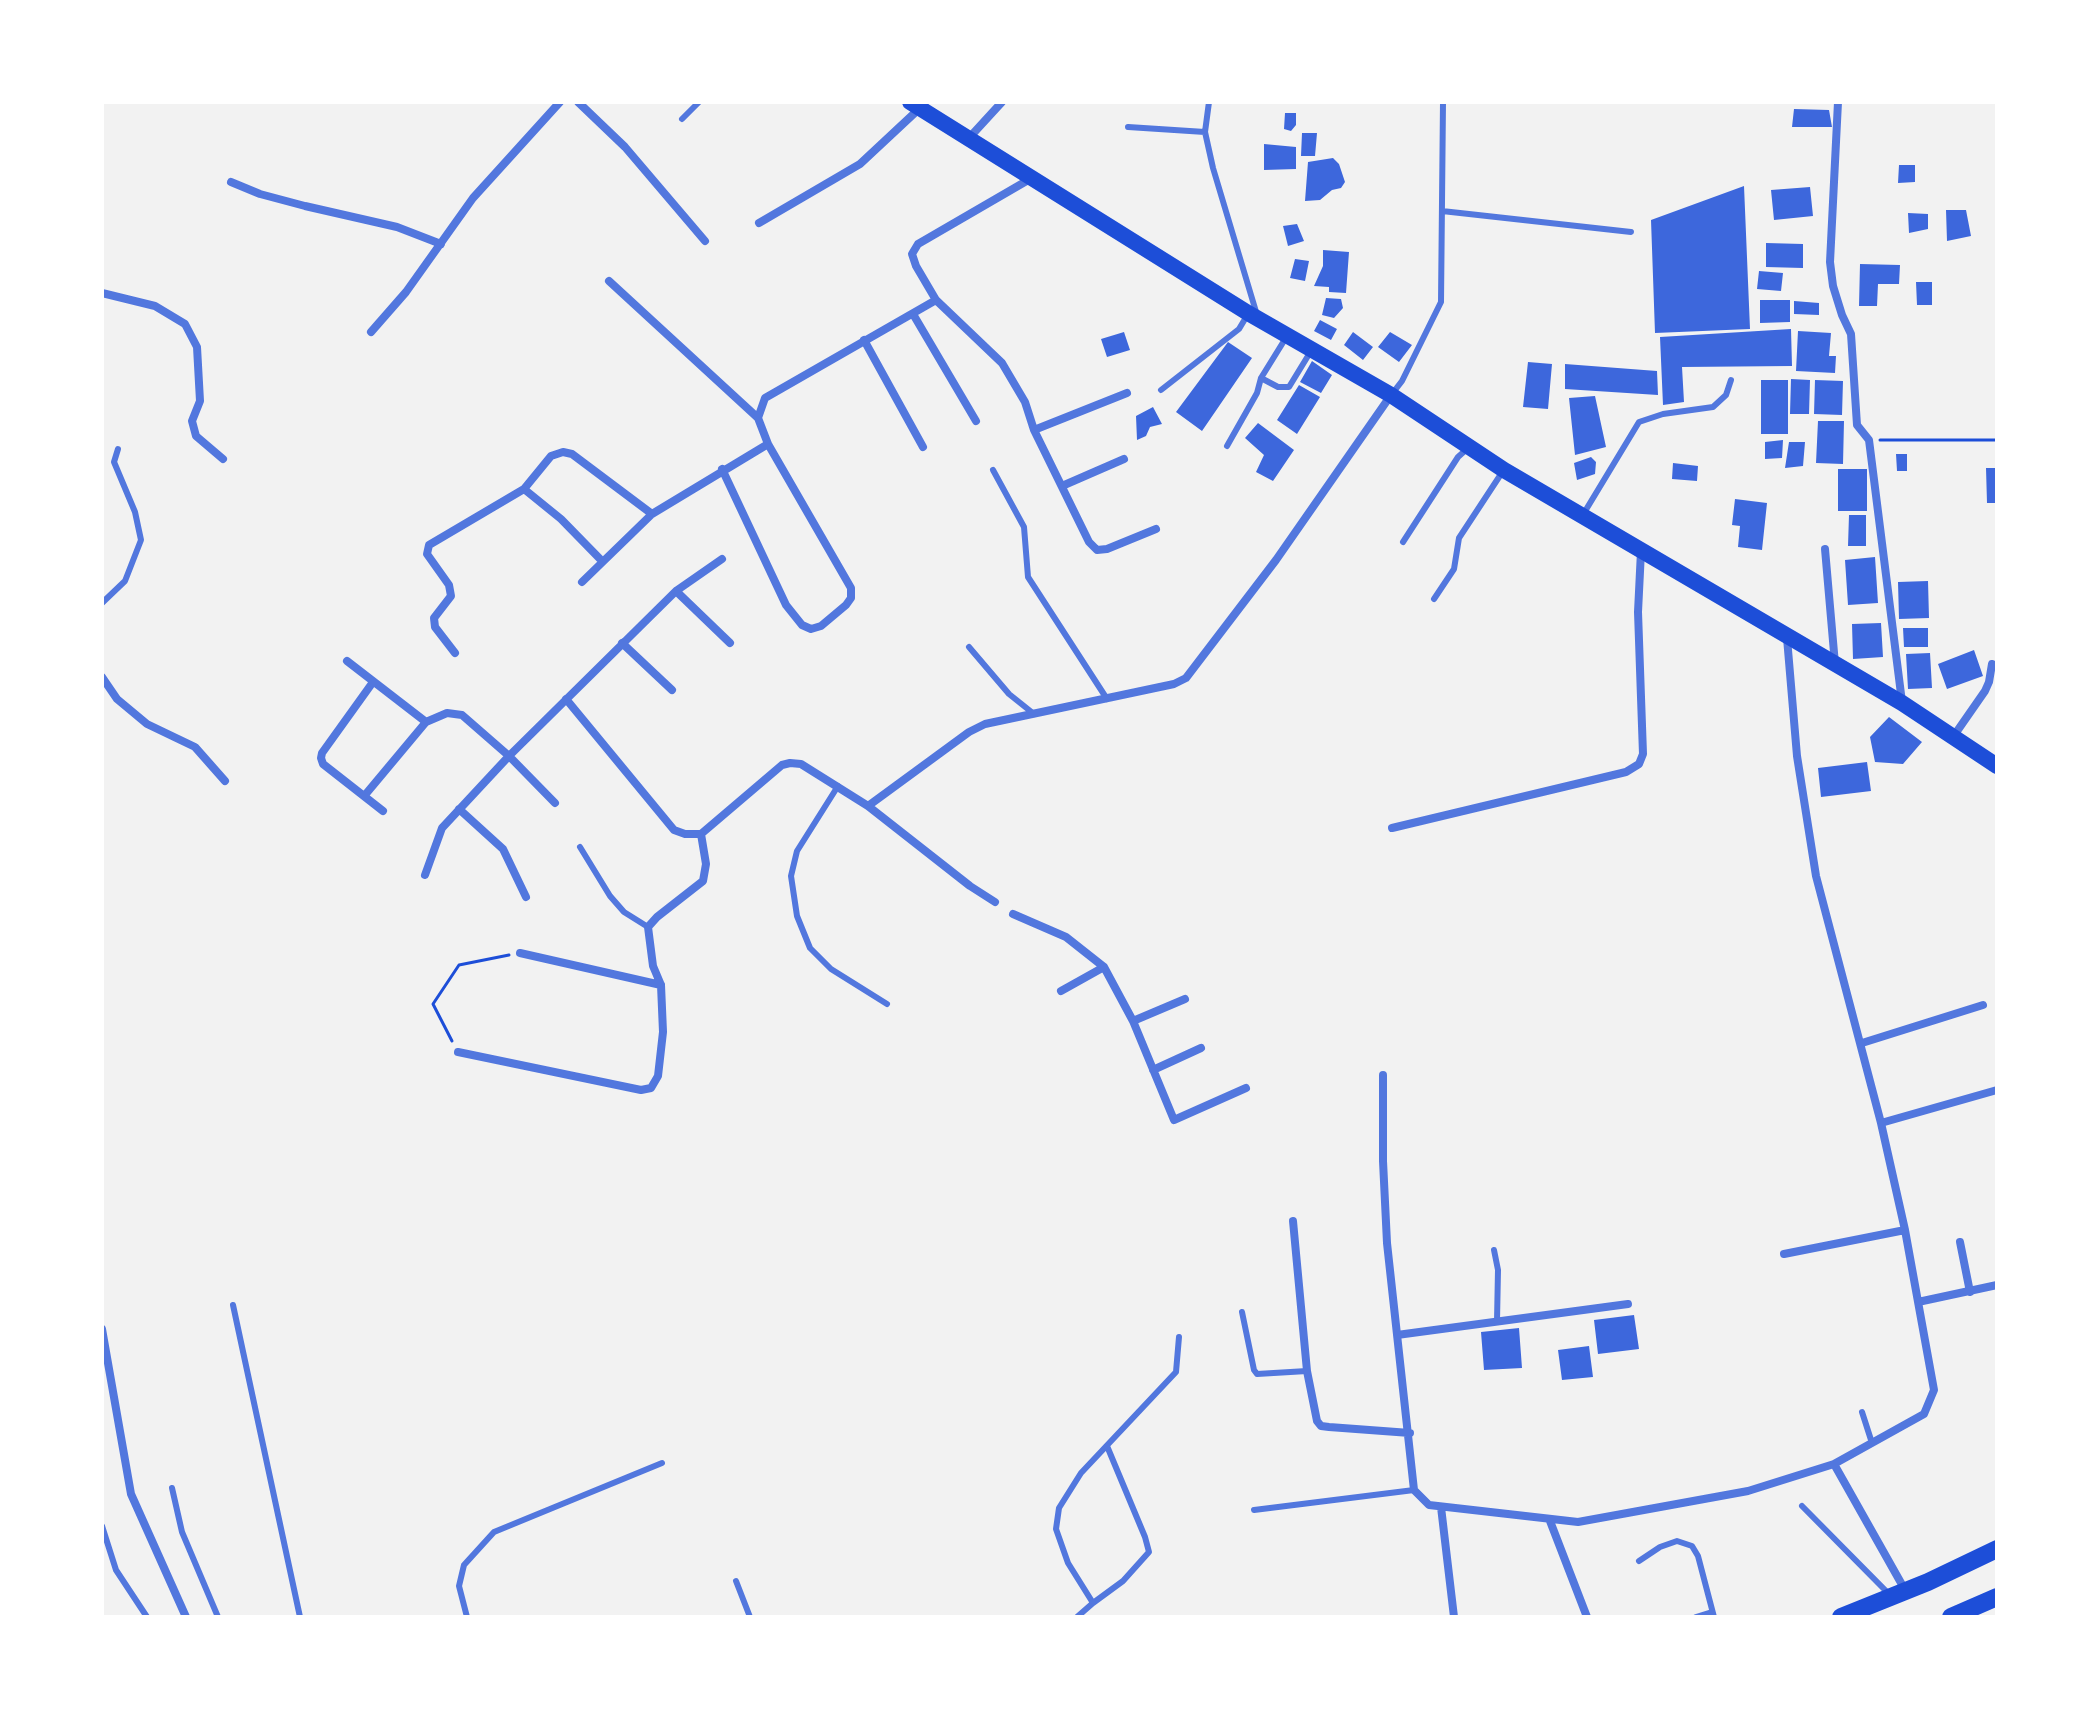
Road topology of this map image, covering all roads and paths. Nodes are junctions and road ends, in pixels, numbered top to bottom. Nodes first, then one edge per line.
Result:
1 (560, 102) edge
2 (578, 102) edge
3 (699, 102) edge
4 (1002, 102) edge
5 (1209, 102) edge
6 (1443, 102) edge
7 (1838, 102) edge
8 (915, 105) edge
9 (682, 119) dead end
10 (1128, 127) dead end
11 (1205, 132) junction
12 (969, 138) junction
13 (1032, 178) junction
14 (231, 182) dead end
15 (1442, 211) junction
16 (759, 223) dead end
17 (1631, 232) dead end
18 (705, 241) dead end
19 (441, 244) junction
20 (609, 281) dead end
21 (102, 293) edge
22 (936, 300) junction
23 (913, 314) junction
24 (1253, 316) junction
25 (371, 332) dead end
26 (1287, 336) junction
27 (864, 340) junction
28 (1312, 350) junction
29 (1261, 378) junction
30 (1731, 380) dead end
31 (1161, 390) dead end
32 (1127, 393) dead end
33 (1391, 395) junction
34 (758, 418) junction
35 (976, 421) dead end
36 (1034, 430) junction
37 (1869, 440) junction
38 (1997, 440) edge
39 (768, 444) junction
40 (1227, 446) dead end
41 (923, 447) dead end
42 (1468, 448) junction
43 (118, 449) dead end
44 (223, 459) dead end
45 (1124, 459) dead end
46 (722, 469) junction
47 (993, 470) dead end
48 (1504, 470) junction
49 (1062, 486) junction
50 (524, 489) junction
51 (652, 514) junction
52 (1582, 516) junction
53 (1156, 529) dead end
54 (1403, 542) dead end
55 (1825, 549) dead end
56 (1641, 550) junction
57 (722, 559) dead end
58 (602, 561) junction
59 (582, 582) dead end
60 (676, 591) junction
61 (1434, 599) dead end
62 (102, 603) edge
63 (1787, 638) junction
64 (622, 643) junction
65 (730, 643) dead end
66 (969, 647) dead end
67 (455, 653) dead end
68 (347, 661) dead end
69 (1835, 664) junction
70 (1992, 664) dead end
71 (102, 677) edge
72 (373, 682) junction
73 (672, 690) dead end
74 (566, 699) junction
75 (1107, 699) junction
76 (1902, 703) junction
77 (1034, 714) junction
78 (426, 722) junction
79 (1953, 737) junction
80 (509, 756) junction
81 (1997, 766) edge
82 (225, 781) dead end
83 (838, 786) junction
84 (365, 795) junction
85 (555, 803) dead end
86 (868, 806) junction
87 (459, 809) junction
88 (383, 811) dead end
89 (1392, 828) dead end
90 (701, 834) junction
91 (580, 847) dead end
92 (425, 875) dead end
93 (526, 897) dead end
94 (995, 902) dead end
95 (1013, 914) dead end
96 (648, 927) junction
97 (520, 953) joint
98 (1104, 967) junction
99 (661, 985) junction
100 (1061, 991) dead end
101 (1185, 999) dead end
102 (887, 1004) dead end
103 (1983, 1005) dead end
104 (1133, 1021) junction
105 (1862, 1043) junction
106 (1201, 1048) dead end
107 (458, 1052) joint
108 (1153, 1070) junction
109 (1383, 1075) dead end
110 (1246, 1088) dead end
111 (1997, 1090) edge
112 (1881, 1123) junction
113 (1293, 1221) dead end
114 (1905, 1230) junction
115 (1960, 1242) dead end
116 (1494, 1250) dead end
117 (1784, 1254) dead end
118 (1997, 1285) edge
119 (1970, 1292) junction
120 (1918, 1302) junction
121 (1628, 1304) dead end
122 (233, 1305) dead end
123 (1242, 1312) dead end
124 (1497, 1321) junction
125 (102, 1329) edge
126 (1397, 1335) junction
127 (1179, 1337) dead end
128 (1307, 1371) junction
129 (1862, 1412) dead end
130 (1410, 1433) junction
131 (1872, 1443) junction
132 (1107, 1446) junction
133 (662, 1463) dead end
134 (1834, 1464) junction
135 (172, 1488) dead end
136 (1414, 1490) junction
137 (1802, 1506) dead end
138 (1441, 1507) junction
139 (1254, 1510) dead end
140 (1550, 1521) junction
141 (102, 1526) edge
142 (1997, 1549) edge
143 (1639, 1561) dead end
144 (736, 1581) dead end
145 (1899, 1594) junction
146 (1997, 1597) edge
147 (1093, 1603) junction
148 (1713, 1614) edge
149 (147, 1617) edge
150 (186, 1617) edge
151 (218, 1617) edge
152 (300, 1617) edge
153 (467, 1617) edge
154 (750, 1617) edge
155 (1077, 1617) edge
156 (1454, 1617) edge
157 (1587, 1617) edge
158 (1696, 1617) edge
159 (1841, 1617) edge
160 (1951, 1617) edge

1 - 19 street
2 - 18 street
3 - 9 lane
4 - 12 street
5 - 11 lane
6 - 15 lane
7 - 37 street
8 - 12 main road
8 - 16 street
10 - 11 lane
11 - 24 lane
12 - 13 main road
13 - 22 street
13 - 24 main road
14 - 19 street
15 - 17 lane
15 - 33 lane
19 - 25 street
20 - 34 street
21 - 44 street
22 - 23 street
22 - 36 street
23 - 27 street
23 - 35 street
24 - 26 main road
24 - 31 lane
26 - 28 main road
26 - 29 lane
27 - 34 street
27 - 41 street
28 - 29 lane
28 - 33 main road
29 - 40 lane
30 - 52 lane
32 - 36 street
33 - 42 main road
33 - 75 street
34 - 39 street
36 - 49 street
37 - 38 path
37 - 76 street
39 - 46 street
39 - 46 street
42 - 48 main road
42 - 54 lane
43 - 62 lane
45 - 49 street
46 - 51 street
47 - 75 lane
48 - 52 main road
48 - 61 lane
49 - 53 street
50 - 51 street
50 - 58 street
50 - 67 street
51 - 58 street
52 - 56 main road
55 - 69 street
56 - 63 main road
56 - 89 street
57 - 60 street
58 - 59 street
60 - 64 street
60 - 65 street
63 - 69 main road
63 - 105 street
64 - 73 street
64 - 74 street
66 - 77 lane
68 - 72 street
69 - 76 main road
70 - 79 street
71 - 82 street
72 - 78 street
72 - 84 street
74 - 80 street
74 - 90 street
75 - 77 street
76 - 79 main road
77 - 86 street
78 - 80 street
78 - 84 street
79 - 81 main road
80 - 85 street
80 - 87 street
83 - 86 street
83 - 90 street
83 - 102 lane
84 - 88 street
86 - 94 street
87 - 92 street
87 - 93 street
90 - 96 street
91 - 96 lane
95 - 98 street
96 - 99 street
97 - 99 street
97 - 107 path
98 - 100 street
98 - 104 street
99 - 107 street
101 - 104 street
103 - 105 street
104 - 108 street
105 - 112 street
106 - 108 street
108 - 110 street
109 - 126 street
111 - 112 street
112 - 114 street
113 - 128 street
114 - 117 street
114 - 120 street
115 - 119 street
116 - 124 lane
118 - 119 street
119 - 120 street
120 - 131 street
121 - 124 street
122 - 152 lane
123 - 128 lane
124 - 126 street
125 - 150 street
126 - 130 street
127 - 132 lane
128 - 130 street
129 - 131 lane
130 - 136 street
131 - 134 street
132 - 147 lane
132 - 147 lane
133 - 153 lane
134 - 140 street
134 - 145 street
135 - 151 lane
136 - 138 street
136 - 139 lane
137 - 145 lane
138 - 140 street
138 - 156 street
140 - 157 street
141 - 149 lane
142 - 145 highway
143 - 148 lane
144 - 154 lane
145 - 159 highway
146 - 160 highway
147 - 155 lane
148 - 158 lane

